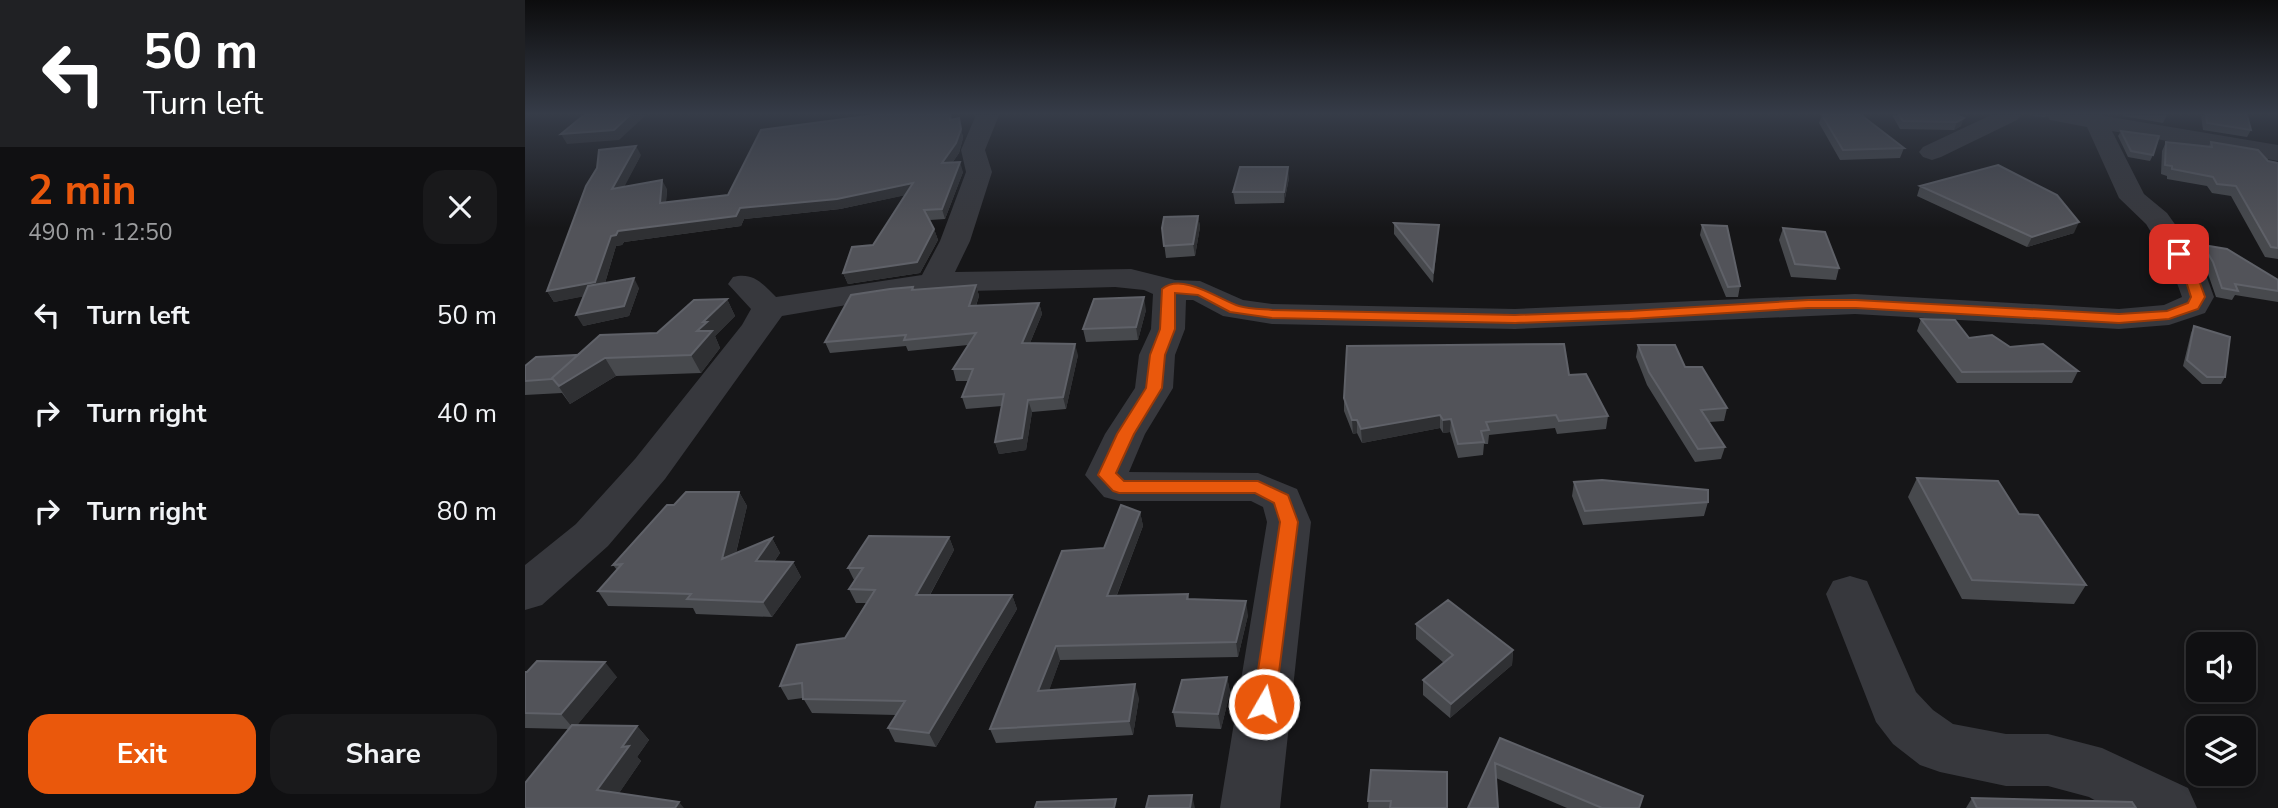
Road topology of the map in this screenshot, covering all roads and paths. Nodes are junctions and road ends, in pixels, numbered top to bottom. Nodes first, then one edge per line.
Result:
1 (974, 153) edge
2 (2110, 153) edge
3 (933, 284) junction
4 (1169, 289) junction
5 (525, 592) edge
6 (1850, 594) dead end
7 (1249, 808) edge
8 (2167, 808) edge

1 - 3 street
2 - 4 street
3 - 4 street
3 - 5 street
4 - 7 street
6 - 8 street

